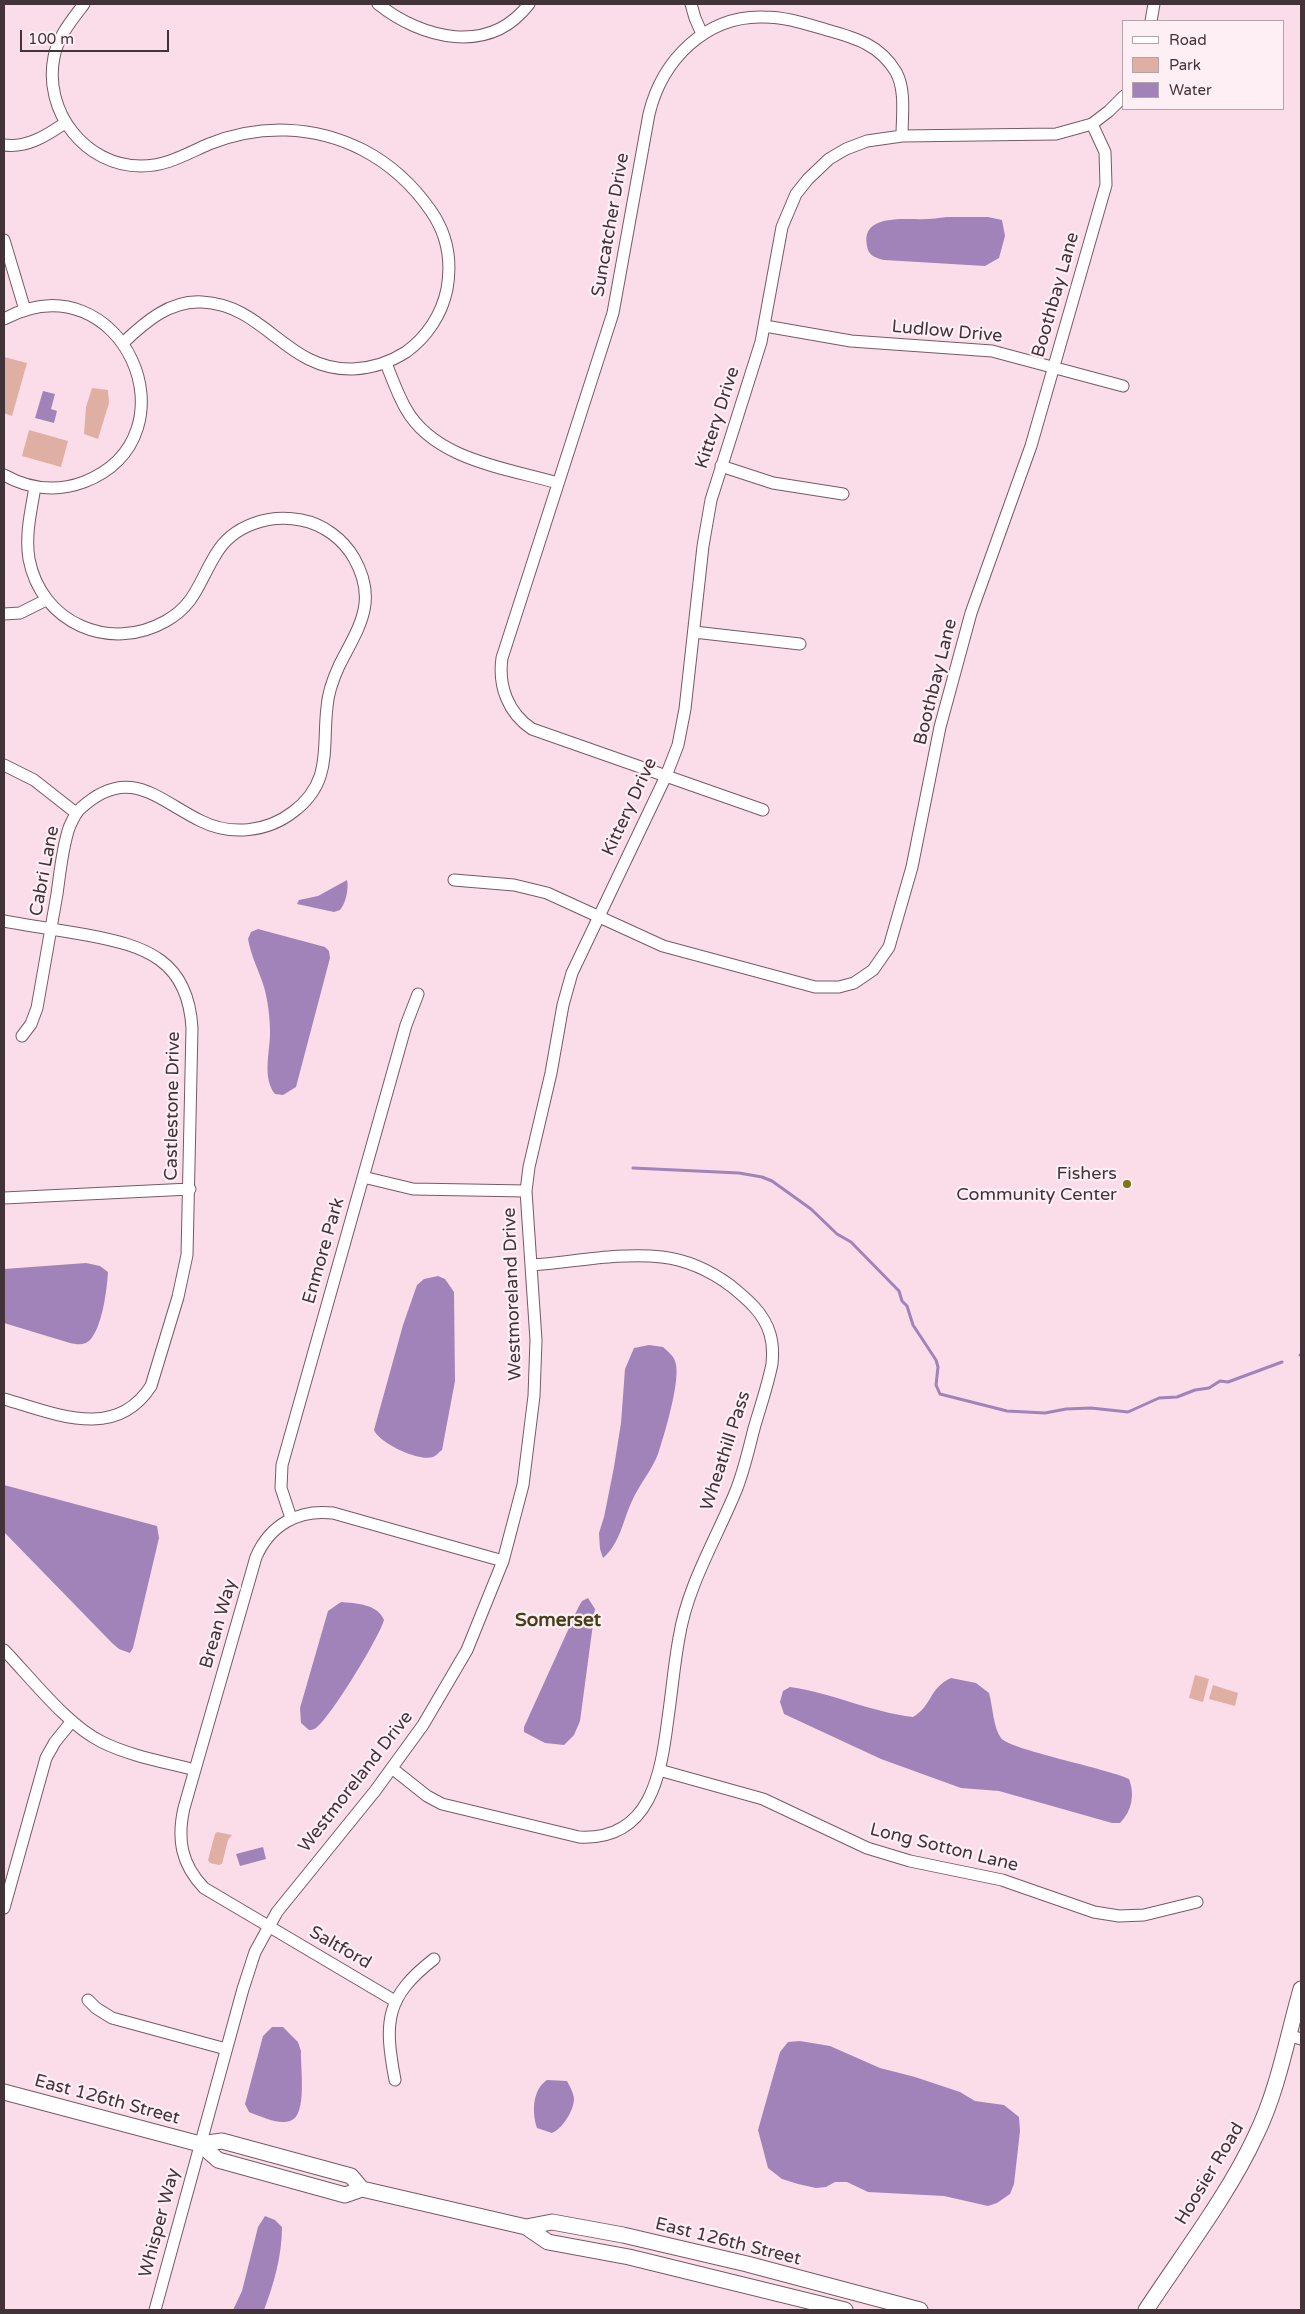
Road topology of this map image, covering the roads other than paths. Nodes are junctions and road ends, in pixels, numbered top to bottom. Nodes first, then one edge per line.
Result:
1 (84, 4) edge
2 (378, 4) edge
3 (529, 4) edge
4 (691, 4) edge
5 (1154, 4) edge
6 (1151, 20) edge
7 (702, 34) junction
8 (1122, 98) edge
9 (65, 123) junction
10 (1092, 124) junction
11 (902, 136) junction
12 (4, 145) edge
13 (4, 240) edge
14 (25, 310) junction
15 (4, 319) edge
16 (765, 326) junction
17 (123, 343) junction
18 (386, 363) junction
19 (1053, 367) junction
20 (1123, 386) dead end
21 (721, 466) junction
22 (4, 475) edge
23 (558, 483) junction
24 (36, 487) junction
25 (843, 494) dead end
26 (46, 600) junction
27 (4, 614) edge
28 (694, 632) junction
29 (800, 644) dead end
30 (4, 765) edge
31 (666, 776) junction
32 (763, 810) dead end
33 (76, 813) junction
34 (454, 880) dead end
35 (598, 916) junction
36 (4, 921) edge
37 (51, 929) junction
38 (566, 991) joint
39 (418, 994) dead end
40 (22, 1036) dead end
41 (363, 1177) junction
42 (190, 1189) junction
43 (526, 1191) junction
44 (4, 1198) edge
45 (532, 1265) junction
46 (4, 1399) edge
47 (291, 1518) junction
48 (503, 1561) junction
49 (4, 1650) edge
50 (72, 1721) junction
51 (393, 1768) junction
52 (195, 1770) junction
53 (659, 1770) junction
54 (1197, 1902) dead end
55 (4, 1908) edge
56 (268, 1926) junction
57 (434, 1959) dead end
58 (1301, 1989) edge
59 (88, 2000) dead end
60 (395, 2001) junction
61 (1296, 2030) edge
62 (226, 2049) junction
63 (395, 2080) dead end
64 (4, 2092) edge
65 (200, 2144) junction
66 (526, 2227) junction
67 (155, 2310) edge
68 (845, 2310) edge
69 (920, 2310) edge
70 (1146, 2310) edge

1 - 9 street
2 - 3 street
4 - 7 street
5 - 6 street
7 - 11 street, Suncatcher Drive
7 - 23 street, Suncatcher Drive
8 - 10 street, Kittery Drive
9 - 12 street
9 - 18 street
10 - 11 street, Kittery Drive
10 - 19 street, Boothbay Lane
11 - 16 street, Kittery Drive
13 - 14 street
14 - 15 street
14 - 17 street
16 - 19 street, Ludlow Drive
16 - 21 street, Kittery Drive
17 - 18 street
17 - 24 street
18 - 23 street
19 - 20 street, Ludlow Drive
19 - 35 street, Boothbay Lane
21 - 25 street
21 - 28 street, Kittery Drive
22 - 24 street
23 - 31 street, Suncatcher Drive
24 - 26 street, Cabri Lane
26 - 27 street
26 - 33 street, Cabri Lane
28 - 29 street
28 - 31 street, Kittery Drive
30 - 33 street
31 - 32 street
31 - 35 street, Kittery Drive
33 - 37 street, Cabri Lane
34 - 35 street, Boothbay Lane
35 - 38 street, Kittery Drive
36 - 37 street, Castlestone Drive
37 - 40 street, Cabri Lane
37 - 42 street, Castlestone Drive
38 - 43 street, Westmoreland Drive
39 - 41 street, Enmore Park
41 - 43 street
41 - 47 street, Enmore Park
42 - 44 street
42 - 46 street, Castlestone Drive
43 - 45 street, Westmoreland Drive
45 - 48 street, Westmoreland Drive
45 - 53 street, Wheathill Pass
47 - 48 street, Brean Way
47 - 52 street, Brean Way
48 - 51 street, Westmoreland Drive
49 - 50 street
50 - 52 street
50 - 55 street
51 - 53 street, Wheathill Pass
51 - 56 street, Westmoreland Drive
52 - 56 street, Brean Way
53 - 54 street, Long Sotton Lane
56 - 60 street, Saltford
56 - 62 street, Westmoreland Drive
57 - 60 street
58 - 61 main road, Hoosier Road
59 - 62 street
60 - 63 street
61 - 70 main road, Hoosier Road
62 - 65 street, Westmoreland Drive
64 - 65 main road, East 126th Street
65 - 66 main road, East 126th Street
65 - 67 street, Whisper Way
66 - 68 main road, East 126th Street
66 - 69 main road, East 126th Street

